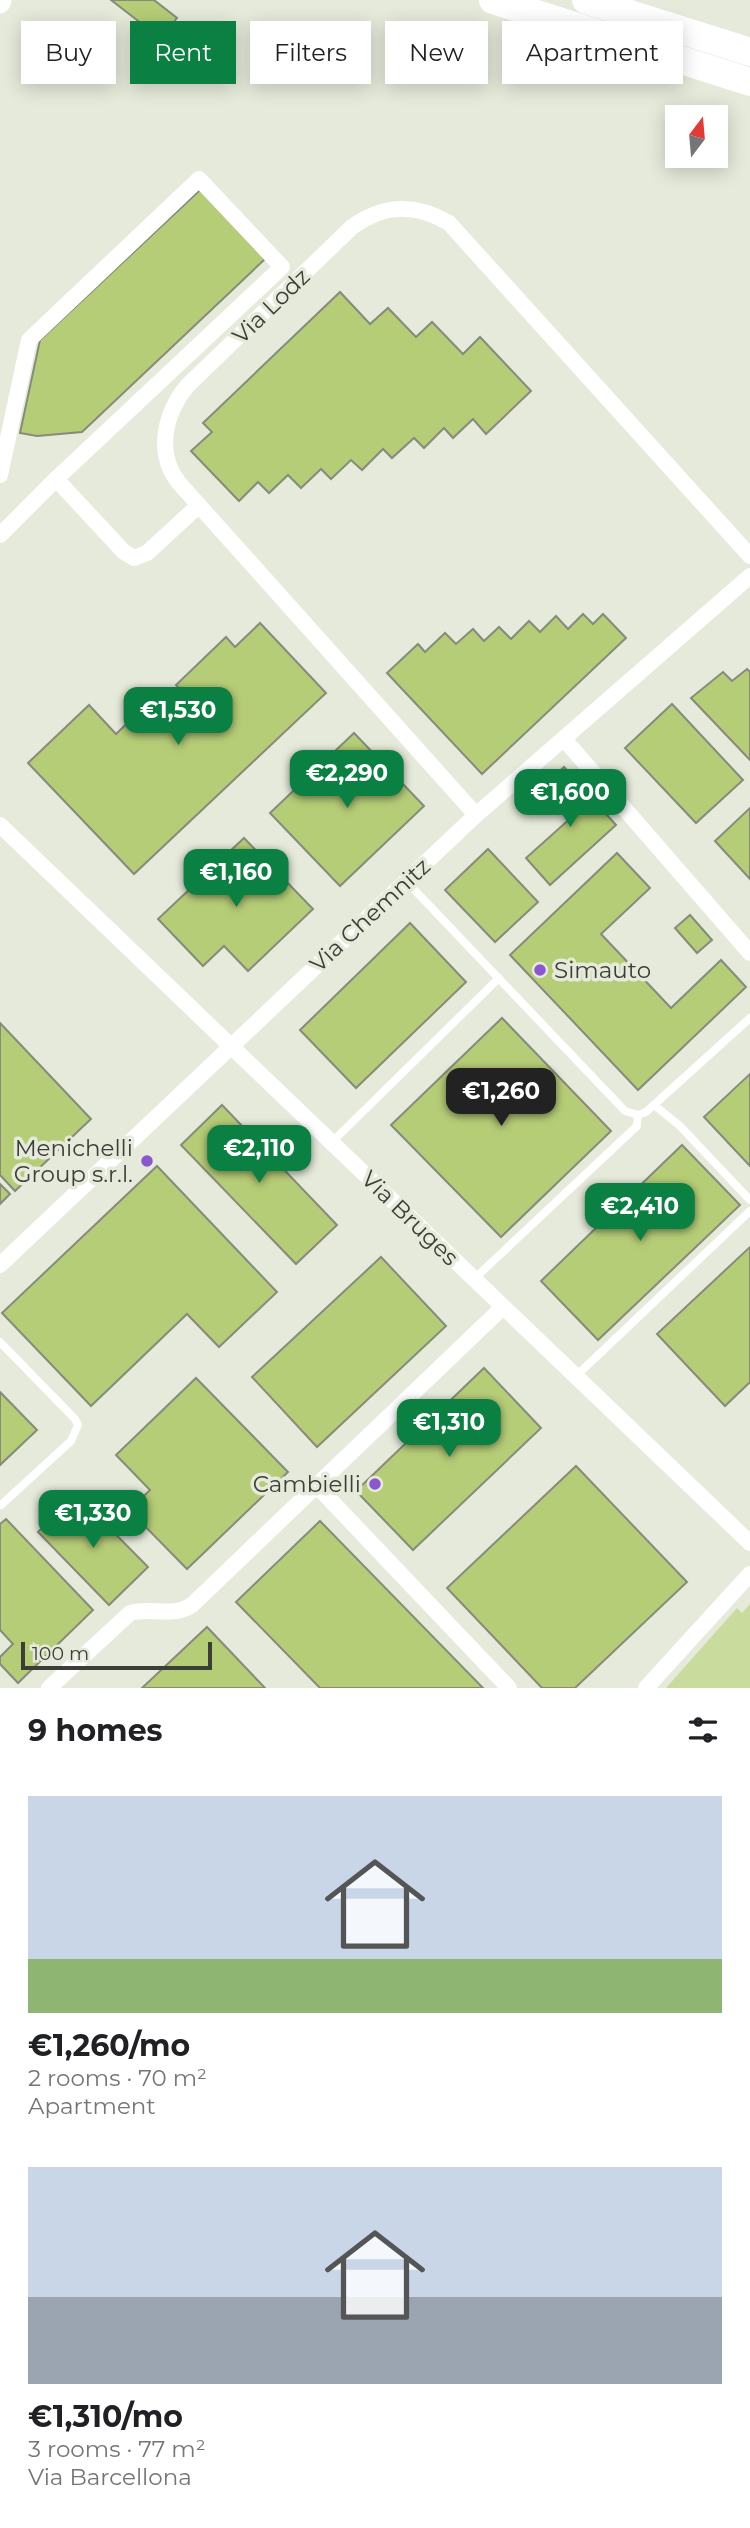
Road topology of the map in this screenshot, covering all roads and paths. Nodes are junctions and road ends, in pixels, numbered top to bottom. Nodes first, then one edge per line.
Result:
1 (493, 0) edge
2 (586, 0) edge
3 (750, 52) edge
4 (750, 82) edge
5 (0, 475) edge
6 (55, 479) junction
7 (199, 505) junction
8 (2, 530) edge
9 (750, 556) edge
10 (750, 576) edge
11 (564, 739) junction
12 (476, 814) junction
13 (3, 830) edge
14 (405, 881) junction
15 (750, 953) edge
16 (499, 978) junction
17 (750, 1018) edge
18 (231, 1046) junction
19 (654, 1105) junction
20 (638, 1115) junction
21 (331, 1143) junction
22 (750, 1200) edge
23 (750, 1211) edge
24 (0, 1265) edge
25 (474, 1279) junction
26 (503, 1307) junction
27 (0, 1342) edge
28 (575, 1377) junction
29 (317, 1486) junction
30 (1, 1505) edge
31 (750, 1543) edge
32 (750, 1574) edge
33 (49, 1688) edge
34 (509, 1688) edge
35 (646, 1688) edge

1 - 4 highway
2 - 3 highway
5 - 6 street
6 - 7 street
6 - 8 street
7 - 9 street, Via Lodz
7 - 12 street, Via Lodz
10 - 11 street, Via Chemnitz
11 - 12 street, Via Chemnitz
11 - 15 street
12 - 14 street, Via Chemnitz
13 - 18 street, Via Bruges
14 - 16 lane
14 - 18 street, Via Chemnitz
16 - 20 lane
16 - 21 lane
17 - 19 lane
18 - 21 street, Via Bruges
18 - 24 street, Via Chemnitz
19 - 20 lane
19 - 22 lane
20 - 25 lane
21 - 25 street, Via Bruges
23 - 28 lane
25 - 26 street, Via Bruges
26 - 28 street, Via Bruges
26 - 29 street
27 - 30 lane
28 - 31 street, Via Bruges
29 - 33 street
29 - 34 street
32 - 35 street

